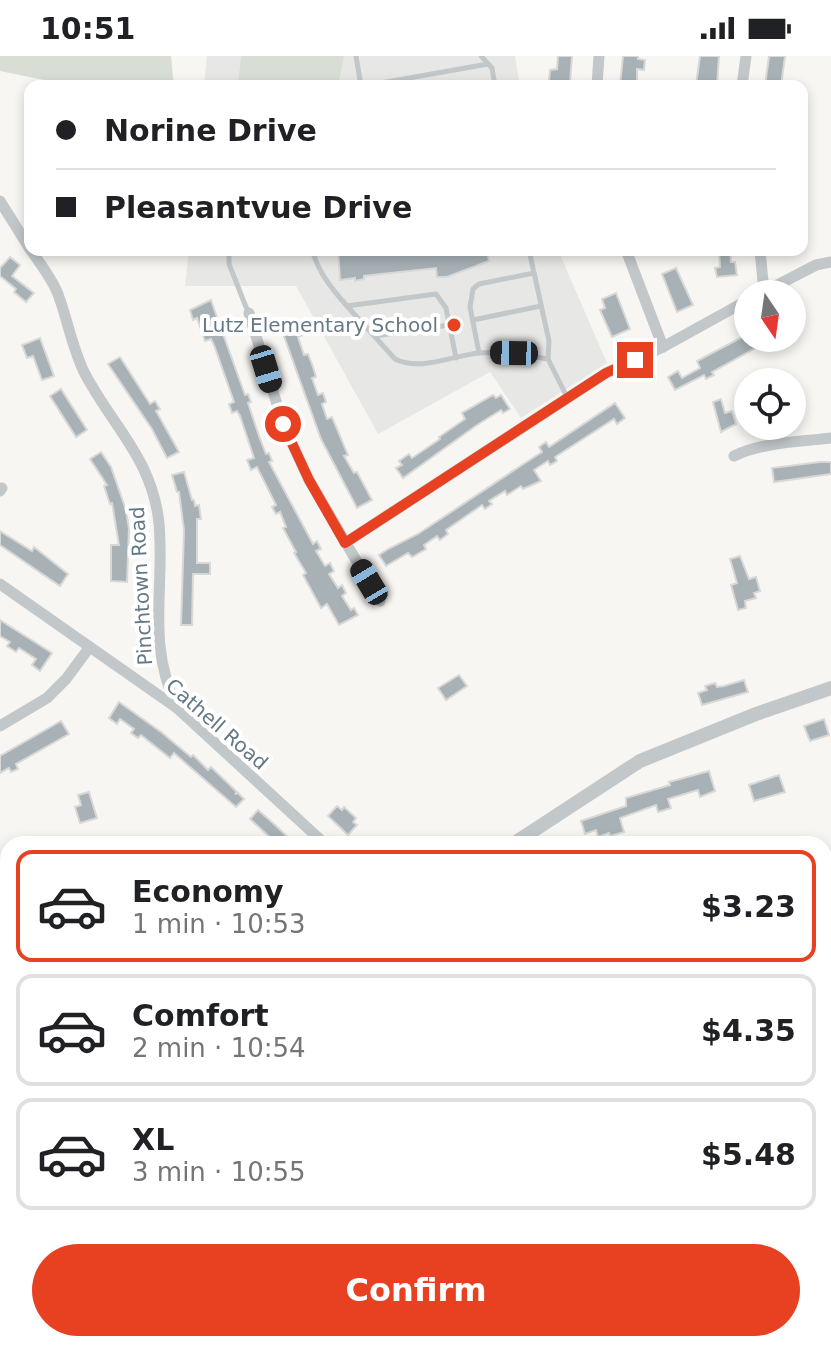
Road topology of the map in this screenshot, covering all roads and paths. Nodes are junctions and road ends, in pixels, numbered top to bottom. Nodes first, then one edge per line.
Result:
1 (356, 56) edge
2 (481, 56) edge
3 (599, 56) edge
4 (746, 56) edge
5 (488, 64) junction
6 (362, 80) edge
7 (397, 80) edge
8 (494, 80) edge
9 (597, 80) edge
10 (743, 80) edge
11 (0, 201) edge
12 (24, 239) edge
13 (35, 256) edge
14 (229, 256) edge
15 (314, 256) edge
16 (530, 256) edge
17 (628, 256) edge
18 (760, 256) edge
19 (831, 262) edge
20 (534, 273) junction
21 (761, 280) edge
22 (787, 280) edge
23 (347, 306) junction
24 (541, 306) junction
25 (734, 308) edge
26 (249, 313) joint
27 (473, 320) junction
28 (449, 325) junction
29 (374, 336) junction
30 (663, 347) junction
31 (479, 353) junction
32 (456, 358) junction
33 (548, 359) junction
34 (568, 398) junction
35 (831, 438) edge
36 (734, 456) dead end
37 (345, 543) junction
38 (0, 584) edge
39 (380, 601) dead end
40 (89, 648) junction
41 (831, 688) edge
42 (177, 708) junction
43 (0, 726) edge
44 (316, 836) edge
45 (525, 836) edge

1 - 6 lane
2 - 5 lane
3 - 9 street
4 - 10 street
5 - 7 lane
5 - 8 lane
11 - 12 street, Pinchtown Road
13 - 42 street, Pinchtown Road
14 - 26 lane
15 - 23 lane
16 - 20 lane
17 - 30 street
18 - 21 street
19 - 22 street
20 - 24 lane
20 - 27 lane
23 - 28 lane
23 - 29 lane
24 - 27 lane
24 - 33 lane
25 - 30 street
26 - 37 street
27 - 31 lane
28 - 29 lane
28 - 32 lane
29 - 32 lane
30 - 34 street
31 - 32 lane
31 - 33 lane
33 - 34 lane
34 - 37 street
35 - 36 street
37 - 39 street
38 - 40 street, Cathell Road
40 - 42 street, Cathell Road
40 - 43 street
41 - 45 street
42 - 44 street, Cathell Road

